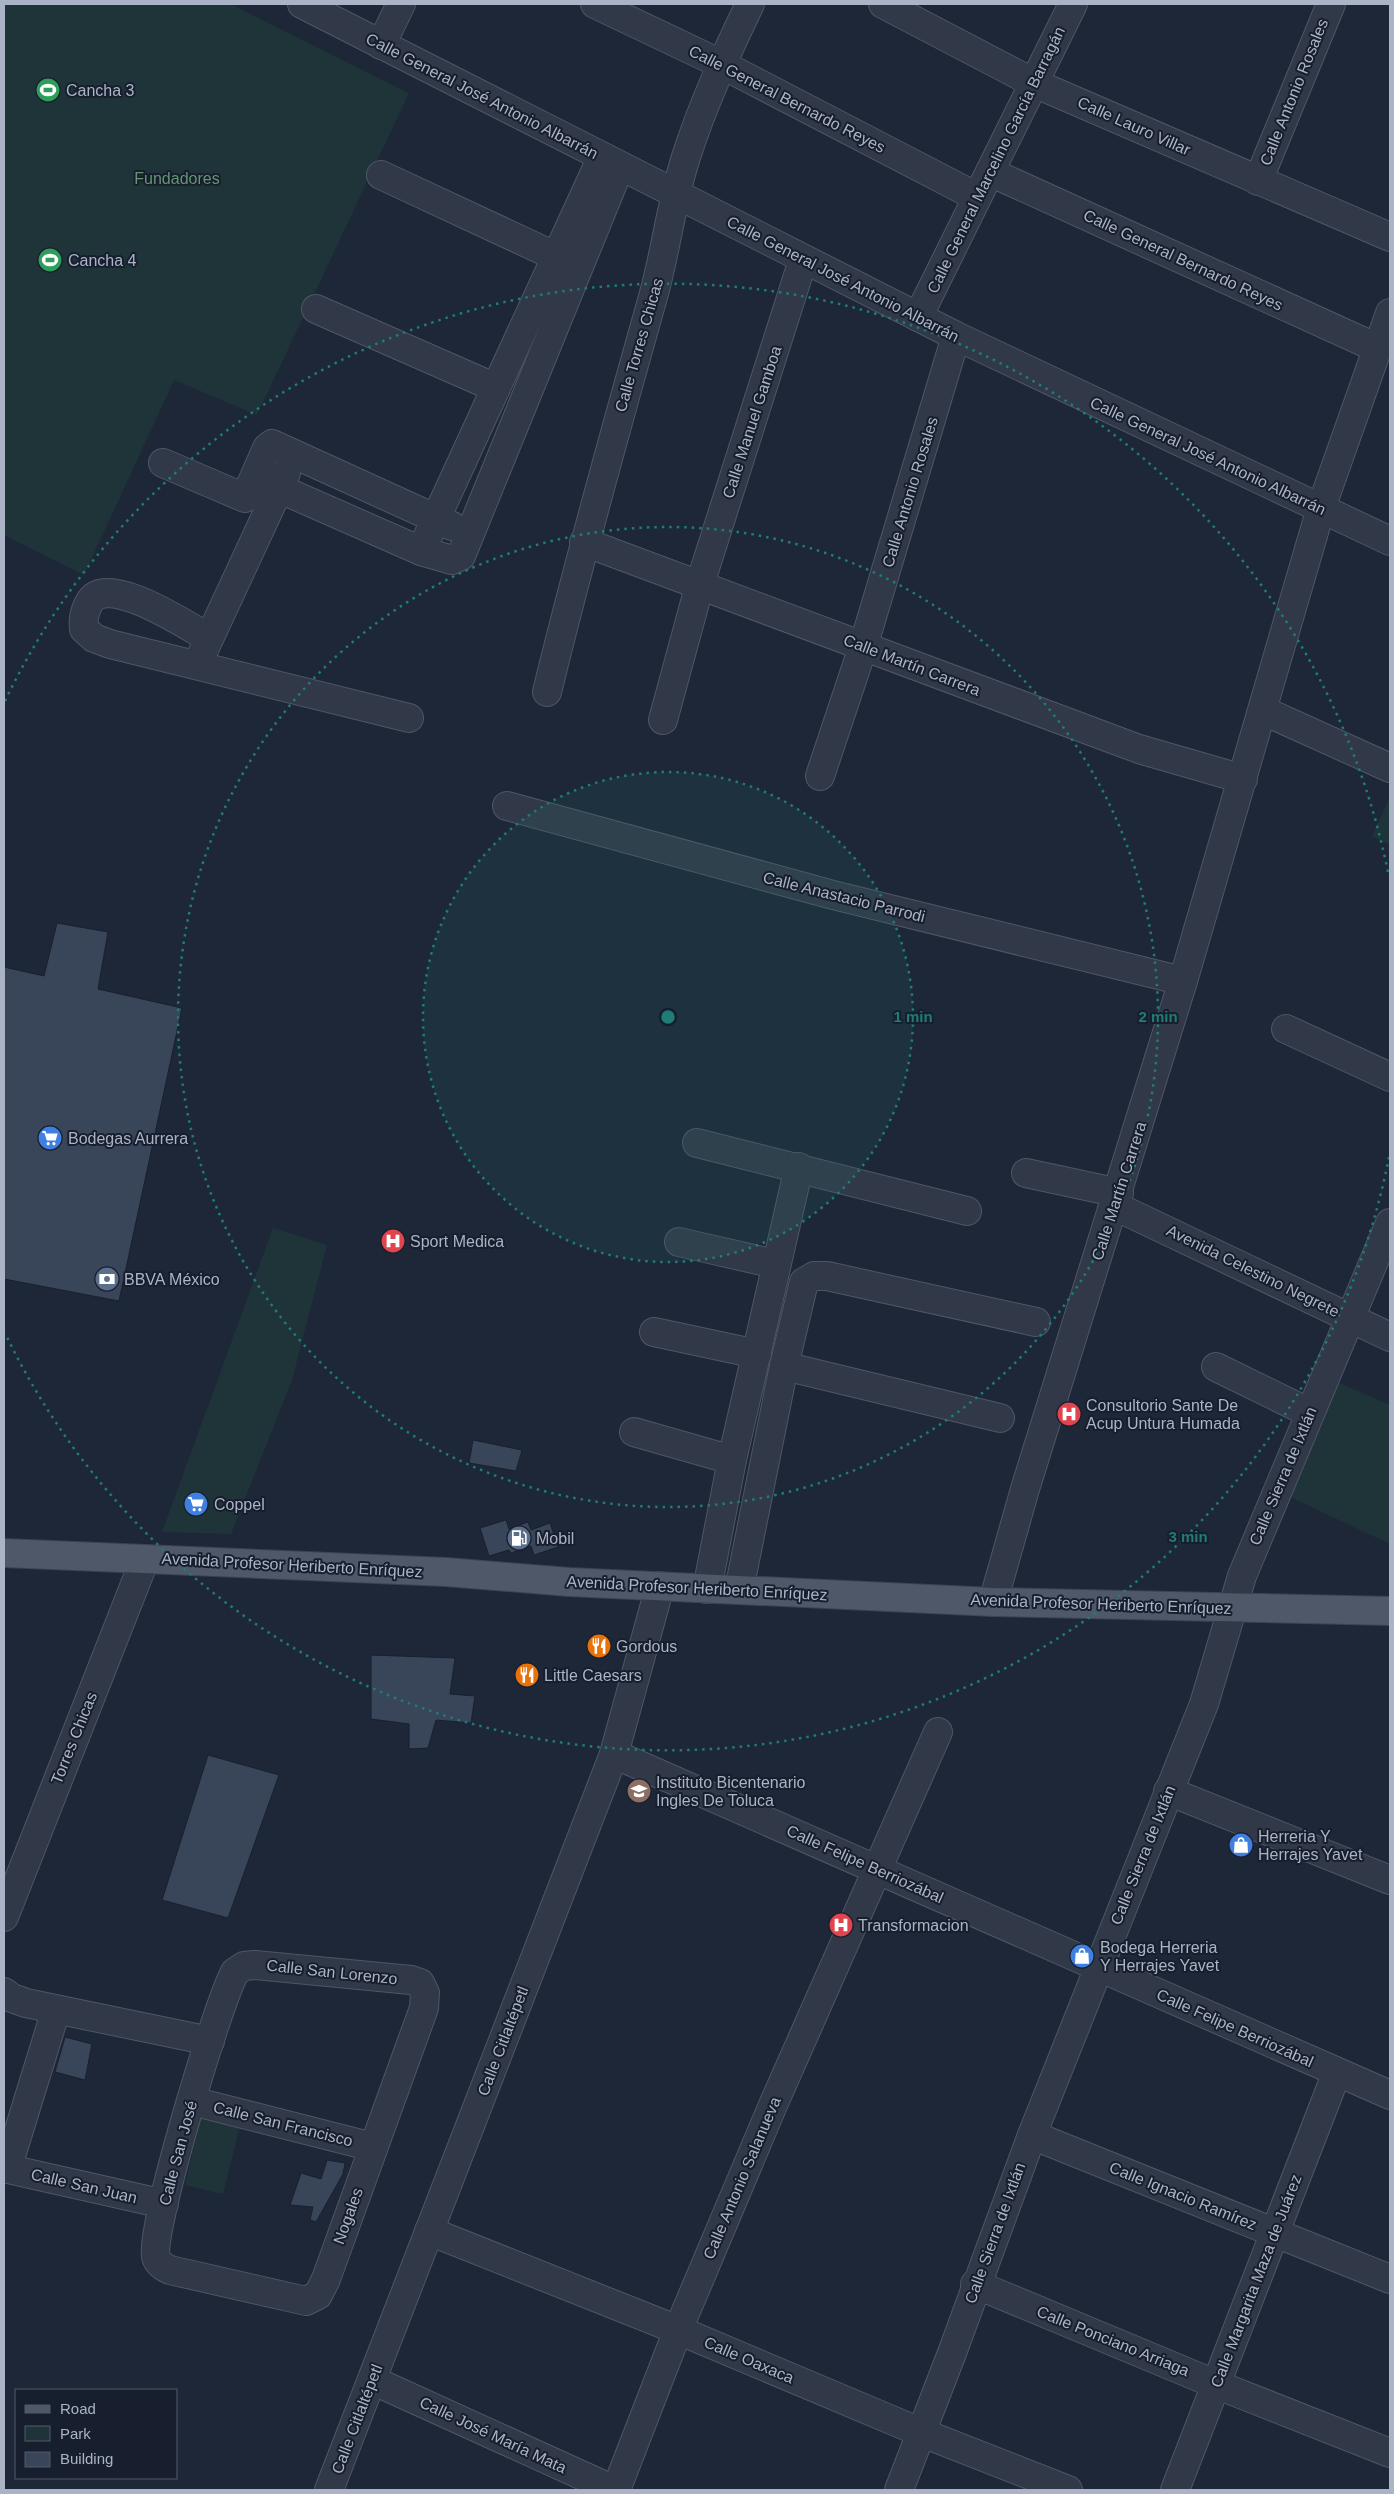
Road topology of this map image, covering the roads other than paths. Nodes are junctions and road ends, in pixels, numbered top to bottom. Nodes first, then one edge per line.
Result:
1 (302, 4) edge
2 (401, 4) edge
3 (595, 4) edge
4 (750, 4) edge
5 (883, 4) edge
6 (1073, 4) edge
7 (1331, 4) edge
8 (381, 45) junction
9 (722, 64) junction
10 (1034, 83) junction
11 (611, 162) junction
12 (990, 172) junction
13 (381, 175) dead end
14 (1258, 181) junction
15 (675, 194) junction
16 (977, 197) junction
17 (1390, 238) edge
18 (556, 256) junction
19 (803, 260) junction
20 (580, 268) junction
21 (316, 309) dead end
22 (1390, 314) edge
23 (918, 317) junction
24 (956, 336) junction
25 (1377, 348) junction
26 (496, 388) junction
27 (296, 453) junction
28 (163, 463) dead end
29 (245, 498) junction
30 (275, 498) junction
31 (1321, 508) junction
32 (436, 519) junction
33 (472, 534) junction
34 (1390, 541) edge
35 (584, 542) junction
36 (422, 551) junction
37 (700, 584) junction
38 (209, 638) junction
39 (863, 647) junction
40 (198, 664) junction
41 (547, 692) dead end
42 (1264, 711) junction
43 (408, 718) dead end
44 (663, 720) dead end
45 (1390, 768) edge
46 (820, 776) dead end
47 (1243, 779) junction
48 (507, 806) dead end
49 (1184, 981) junction
50 (1286, 1029) dead end
51 (1390, 1077) edge
52 (697, 1142) dead end
53 (798, 1167) junction
54 (1026, 1173) dead end
55 (1117, 1199) junction
56 (967, 1211) dead end
57 (1390, 1223) edge
58 (679, 1242) dead end
59 (776, 1264) junction
60 (1351, 1319) junction
61 (1036, 1322) dead end
62 (654, 1332) dead end
63 (1390, 1337) edge
64 (757, 1354) junction
65 (784, 1366) junction
66 (1216, 1367) dead end
67 (1310, 1413) junction
68 (1000, 1418) dead end
69 (634, 1432) dead end
70 (732, 1460) junction
71 (4, 1553) edge
72 (145, 1559) junction
73 (660, 1586) junction
74 (707, 1589) junction
75 (739, 1590) junction
76 (993, 1602) junction
77 (1232, 1608) junction
78 (1390, 1611) edge
79 (938, 1732) dead end
80 (614, 1754) junction
81 (1168, 1791) junction
82 (878, 1869) junction
83 (1390, 1880) edge
84 (4, 1917) edge
85 (244, 1966) joint
86 (1098, 1967) junction
87 (420, 1983) joint
88 (4, 1992) edge
89 (56, 2010) junction
90 (210, 2041) junction
91 (1337, 2072) junction
92 (1390, 2095) edge
93 (192, 2101) junction
94 (1032, 2135) junction
95 (373, 2147) junction
96 (6, 2168) edge
97 (164, 2204) junction
98 (429, 2231) junction
99 (1274, 2233) junction
100 (161, 2265) joint
101 (1390, 2280) edge
102 (975, 2284) junction
103 (678, 2330) junction
104 (372, 2380) junction
105 (1215, 2384) junction
106 (920, 2432) junction
107 (1390, 2453) edge
108 (329, 2490) edge
109 (615, 2490) edge
110 (899, 2490) edge
111 (1068, 2490) edge
112 (1175, 2490) edge

1 - 8 street, Calle General José Antonio Albarrán
2 - 8 street
3 - 9 street, Calle General Bernardo Reyes
4 - 9 street, Calle Torres Chicas
5 - 10 street, Calle Lauro Villar
6 - 10 street, Calle General Marcelino García Barragán
7 - 14 street, Calle Antonio Rosales
8 - 11 street, Calle General José Antonio Albarrán
9 - 15 street, Calle Torres Chicas
9 - 16 street, Calle General Bernardo Reyes
10 - 12 street, Calle General Marcelino García Barragán
10 - 14 street, Calle Lauro Villar
11 - 15 street, Calle General José Antonio Albarrán
11 - 18 street
11 - 20 street
12 - 16 street, Calle General Marcelino García Barragán
12 - 25 street, Calle General Bernardo Reyes
13 - 18 street
14 - 17 street, Calle Lauro Villar
15 - 19 street, Calle General José Antonio Albarrán
15 - 35 street, Calle Torres Chicas
16 - 23 street, Calle General Marcelino García Barragán
18 - 20 street
18 - 26 street
19 - 23 street, Calle General José Antonio Albarrán
19 - 37 street, Calle Manuel Gamboa
20 - 33 street
21 - 26 street
22 - 25 street, Calle Martín Carrera
23 - 24 street, Calle General José Antonio Albarrán
24 - 31 street, Calle General José Antonio Albarrán
24 - 39 street, Calle Antonio Rosales
25 - 31 street, Calle Martín Carrera
26 - 32 street
27 - 29 street
27 - 30 street
27 - 32 street
28 - 29 street
29 - 30 street
30 - 36 street
30 - 38 street
31 - 34 street, Calle General José Antonio Albarrán
31 - 42 street, Calle Martín Carrera
32 - 33 street
32 - 36 street
33 - 36 street
35 - 37 street, Calle Martín Carrera
35 - 41 street, Calle Torres Chicas
37 - 39 street, Calle Martín Carrera
37 - 44 street, Calle Manuel Gamboa
38 - 40 street
38 - 40 street
39 - 46 street, Calle Antonio Rosales
39 - 47 street, Calle Martín Carrera
40 - 43 street
42 - 45 street
42 - 47 street, Calle Martín Carrera
47 - 49 street, Calle Martín Carrera
48 - 49 street, Calle Anastacio Parrodi
49 - 55 street, Calle Martín Carrera
50 - 51 street
52 - 53 street
53 - 56 street
53 - 59 street
54 - 55 street, Avenida Celestino Negrete
55 - 60 street, Avenida Celestino Negrete
55 - 76 street, Calle Martín Carrera
57 - 60 street, Calle Sierra de Ixtlán
58 - 59 street
59 - 64 street
60 - 63 street, Avenida Celestino Negrete
60 - 67 street, Calle Sierra de Ixtlán
61 - 65 street
62 - 64 street
64 - 70 street
65 - 68 street
65 - 75 street
66 - 67 street
67 - 77 street, Calle Sierra de Ixtlán
69 - 70 street
70 - 74 street
71 - 72 main road, Avenida Profesor Heriberto Enríquez
72 - 73 main road, Avenida Profesor Heriberto Enríquez
72 - 84 street, Torres Chicas
73 - 74 main road, Avenida Profesor Heriberto Enríquez
73 - 80 street, Calle Citlaltépetl
74 - 75 main road, Avenida Profesor Heriberto Enríquez
75 - 76 main road, Avenida Profesor Heriberto Enríquez
76 - 77 main road, Avenida Profesor Heriberto Enríquez
77 - 78 main road, Avenida Profesor Heriberto Enríquez
77 - 81 street, Calle Sierra de Ixtlán
79 - 82 street, Calle Antonio Salanueva
80 - 82 street, Calle Felipe Berriozábal
80 - 98 street, Calle Citlaltépetl
81 - 83 street
81 - 86 street, Calle Sierra de Ixtlán
82 - 86 street, Calle Felipe Berriozábal
82 - 103 street, Calle Antonio Salanueva
85 - 87 street, Calle San Lorenzo
85 - 90 street, Calle San José
86 - 91 street, Calle Felipe Berriozábal
86 - 94 street, Calle Sierra de Ixtlán
87 - 95 street, Nogales
88 - 89 street
89 - 90 street
89 - 96 street
90 - 93 street, Calle San José
91 - 92 street, Calle Felipe Berriozábal
91 - 99 street, Calle Margarita Maza de Juárez
93 - 95 street, Calle San Francisco
93 - 97 street, Calle San José
94 - 99 street, Calle Ignacio Ramírez
94 - 102 street, Calle Sierra de Ixtlán
95 - 100 street, Nogales
96 - 97 street, Calle San Juan
97 - 100 street, Calle San José
98 - 103 street, Calle Oaxaca
98 - 104 street, Calle Citlaltépetl
99 - 101 street, Calle Ignacio Ramírez
99 - 105 street, Calle Margarita Maza de Juárez
102 - 105 street, Calle Ponciano Arriaga
102 - 106 street, Calle Sierra de Ixtlán
103 - 106 street, Calle Oaxaca
103 - 109 street, Calle Antonio Salanueva
104 - 108 street, Calle Citlaltépetl
104 - 109 street, Calle José María Mata
105 - 107 street, Calle Ponciano Arriaga
105 - 112 street, Calle Margarita Maza de Juárez
106 - 110 street, Calle Sierra de Ixtlán
106 - 111 street, Calle Oaxaca

